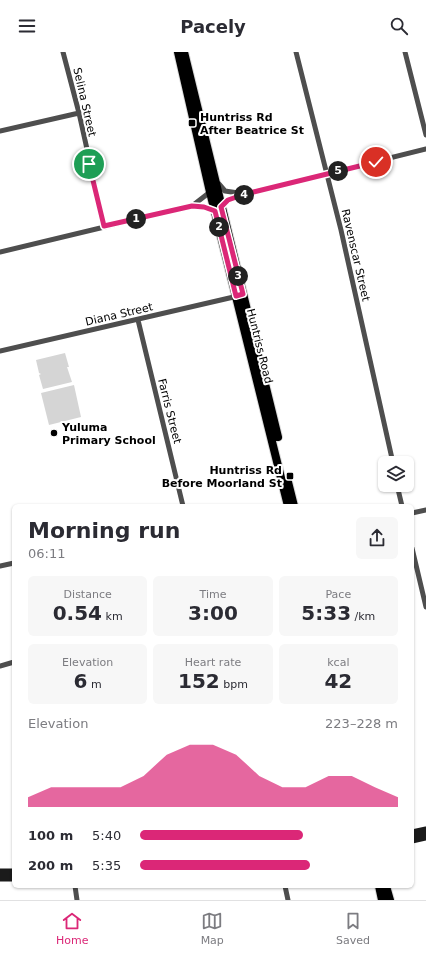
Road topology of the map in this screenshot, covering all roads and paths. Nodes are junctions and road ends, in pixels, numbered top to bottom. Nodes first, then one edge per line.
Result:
1 (63, 52) edge
2 (178, 52) edge
3 (184, 52) edge
4 (296, 52) edge
5 (405, 52) edge
6 (79, 113) junction
7 (0, 131) edge
8 (426, 135) edge
9 (426, 149) edge
10 (213, 170) junction
11 (326, 174) junction
12 (210, 192) junction
13 (245, 194) junction
14 (192, 206) junction
15 (218, 209) junction
16 (104, 226) junction
17 (0, 252) edge
18 (239, 295) junction
19 (138, 320) junction
20 (0, 352) edge
21 (390, 456) edge
22 (399, 492) edge
23 (183, 504) edge
24 (288, 504) edge
25 (293, 504) edge
26 (402, 504) edge
27 (426, 510) edge
28 (414, 513) edge
29 (414, 556) edge
30 (12, 563) edge
31 (0, 566) edge
32 (426, 607) edge
33 (12, 663) edge
34 (0, 666) edge
35 (426, 830) edge
36 (414, 833) edge
37 (426, 837) edge
38 (414, 840) edge
39 (0, 872) edge
40 (12, 872) edge
41 (0, 878) edge
42 (12, 878) edge
43 (75, 888) edge
44 (285, 888) edge
45 (379, 888) edge
46 (387, 888) edge
47 (77, 900) edge
48 (288, 900) edge
49 (382, 900) edge
50 (390, 900) edge

1 - 6 street, Selina Street
2 - 12 main road, Huntriss Road
3 - 10 main road, Huntriss Road
4 - 11 street, Ravenscar Street
5 - 8 street
6 - 7 street
6 - 16 street, Selina Street
9 - 11 street
10 - 13 street
10 - 15 main road, Huntriss Road
11 - 13 street
11 - 21 street, Ravenscar Street
12 - 14 street
12 - 15 main road, Huntriss Road
13 - 15 street
14 - 15 street
14 - 16 street
15 - 18 main road, Huntriss Road
16 - 17 street
18 - 19 street, Diana Street
18 - 24 main road, Huntriss Road
18 - 25 main road, Huntriss Road
19 - 20 street, Diana Street
19 - 23 street, Farris Street
22 - 26 street
27 - 28 street
29 - 32 street
30 - 31 street
33 - 34 street
35 - 36 main road
37 - 38 main road
39 - 40 main road
41 - 42 main road
43 - 47 street
44 - 48 street
45 - 49 main road
46 - 50 main road

